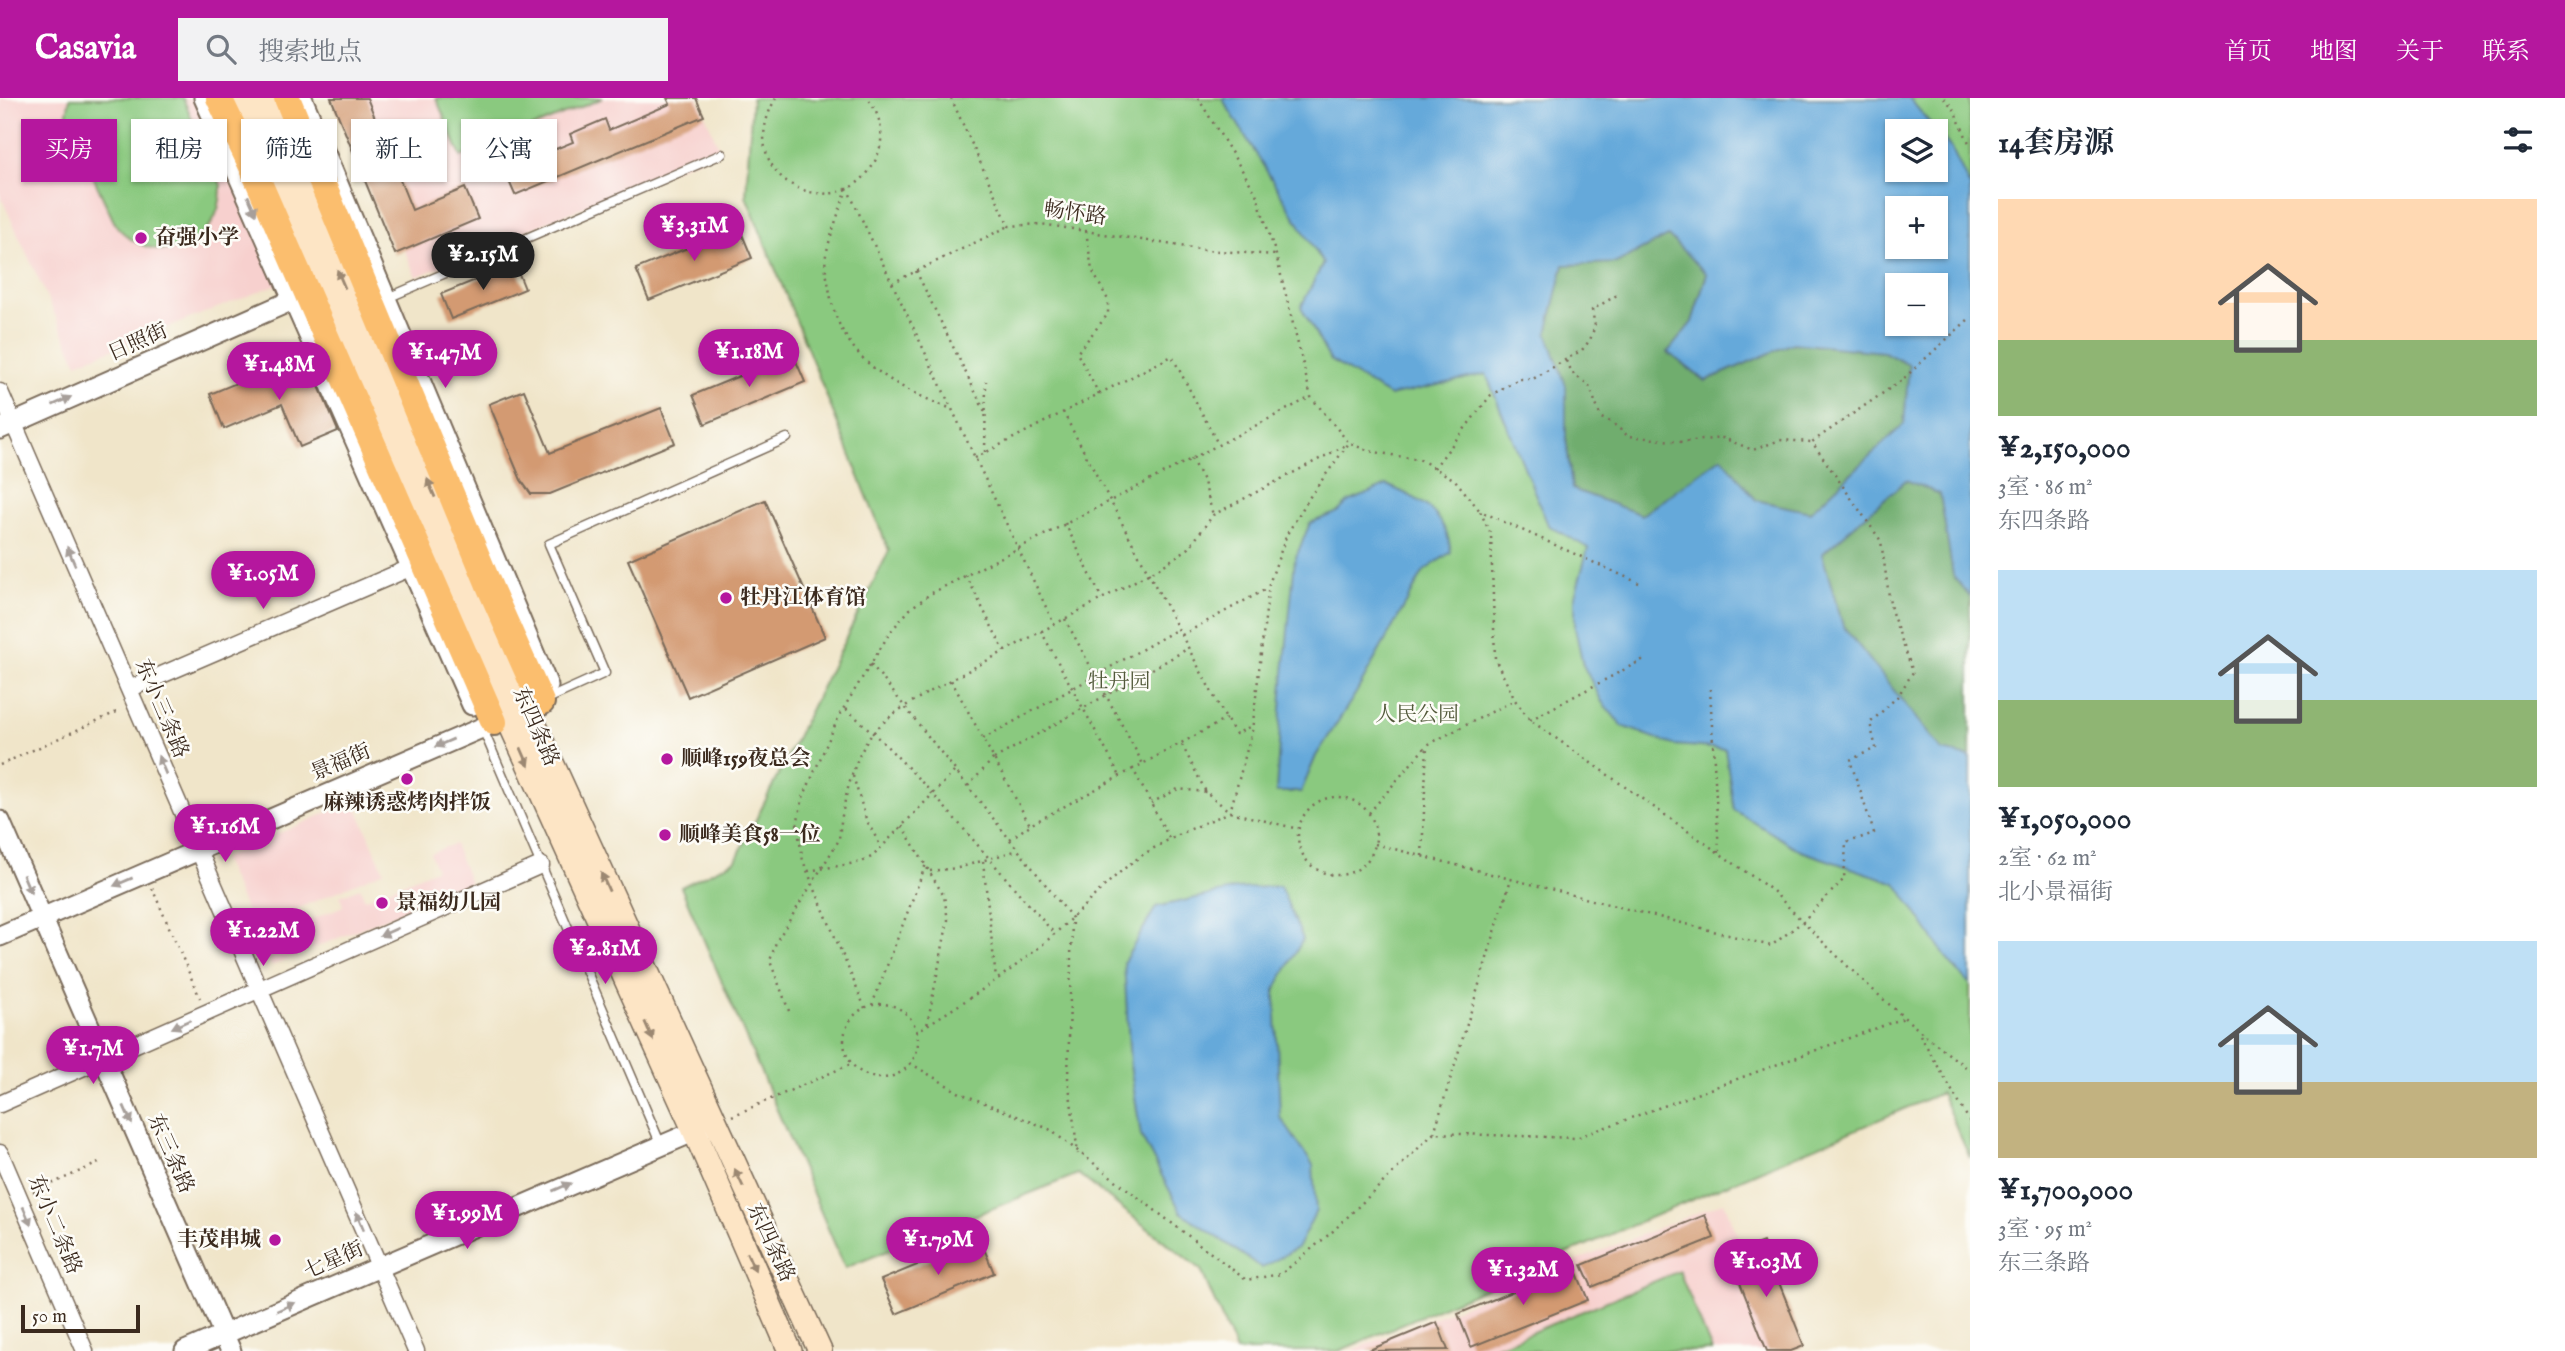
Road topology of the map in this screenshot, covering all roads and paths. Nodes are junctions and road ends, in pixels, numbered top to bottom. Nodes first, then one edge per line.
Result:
1 (204, 98) edge
2 (219, 98) edge
3 (240, 98) edge
4 (263, 98) edge
5 (288, 98) edge
6 (302, 98) edge
7 (776, 98) edge
8 (868, 98) edge
9 (951, 98) edge
10 (1198, 98) edge
11 (1944, 98) edge
12 (1970, 145) edge
13 (722, 154) dead end
14 (847, 188) junction
15 (1009, 226) junction
16 (1086, 231) junction
17 (1276, 255) junction
18 (916, 271) junction
19 (892, 283) junction
20 (1617, 295) dead end
21 (295, 299) junction
22 (385, 299) junction
23 (1970, 318) edge
24 (1566, 361) junction
25 (986, 382) dead end
26 (0, 393) edge
27 (1099, 394) junction
28 (1311, 397) junction
29 (952, 409) junction
30 (1063, 412) junction
31 (986, 414) junction
32 (7, 426) edge
33 (787, 438) dead end
34 (1811, 442) junction
35 (1349, 443) junction
36 (1218, 444) junction
37 (985, 452) junction
38 (975, 458) junction
39 (1191, 458) junction
40 (1434, 468) junction
41 (1110, 499) junction
42 (1480, 511) junction
43 (1213, 515) junction
44 (1065, 523) junction
45 (1017, 548) junction
46 (412, 567) junction
47 (1149, 573) junction
48 (966, 575) junction
49 (1639, 583) dead end
50 (1269, 587) junction
51 (1102, 598) junction
52 (468, 600) junction
53 (1064, 618) junction
54 (1054, 624) junction
55 (1178, 629) junction
56 (1041, 631) junction
57 (1182, 635) junction
58 (1189, 648) junction
59 (1004, 651) junction
60 (1644, 659) dead end
61 (871, 664) junction
62 (1095, 676) junction
63 (951, 680) junction
64 (1072, 689) junction
65 (1710, 689) dead end
66 (1106, 695) junction
67 (132, 696) junction
68 (1515, 700) junction
69 (905, 707) junction
70 (844, 708) junction
71 (1083, 708) junction
72 (517, 712) junction
73 (1226, 719) junction
74 (1530, 720) junction
75 (1253, 724) junction
76 (873, 732) junction
77 (983, 738) junction
78 (1181, 743) junction
79 (1427, 745) junction
80 (994, 758) junction
81 (1143, 764) junction
82 (0, 765) edge
83 (1133, 769) junction
84 (956, 771) junction
85 (853, 776) junction
86 (1120, 776) junction
87 (968, 786) junction
88 (1206, 792) junction
89 (932, 795) junction
90 (1150, 803) junction
91 (1230, 812) junction
92 (1369, 814) junction
93 (0, 821) edge
94 (1030, 825) junction
95 (902, 826) junction
96 (1298, 829) junction
97 (1169, 838) junction
98 (1009, 839) junction
99 (1375, 844) junction
100 (881, 847) junction
101 (198, 850) junction
102 (1018, 850) junction
103 (1719, 854) junction
104 (1422, 856) junction
105 (983, 861) junction
106 (926, 863) junction
107 (541, 865) junction
108 (822, 867) junction
109 (807, 871) junction
110 (930, 872) junction
111 (145, 873) junction
112 (1511, 879) junction
113 (813, 884) junction
114 (42, 918) junction
115 (1072, 918) junction
116 (1802, 922) junction
117 (1055, 934) junction
118 (0, 936) edge
119 (997, 981) junction
120 (259, 990) junction
121 (872, 1005) junction
122 (865, 1007) junction
123 (789, 1011) dead end
124 (207, 1013) junction
125 (1904, 1018) junction
126 (928, 1025) junction
127 (916, 1032) junction
128 (1919, 1032) junction
129 (103, 1059) junction
130 (910, 1063) junction
131 (851, 1064) junction
132 (1970, 1070) edge
133 (0, 1104) edge
134 (1970, 1122) edge
135 (704, 1127) junction
136 (1434, 1133) junction
137 (661, 1145) junction
138 (0, 1153) edge
139 (1078, 1154) junction
140 (100, 1162) dead end
141 (19, 1198) junction
142 (379, 1266) junction
143 (227, 1343) edge
144 (85, 1351) edge
145 (185, 1351) edge
146 (416, 1351) edge
147 (790, 1351) edge
148 (820, 1351) edge

1 -> 21 street
2 - 52 highway
3 - 52 main road
52 -> 4 main road
5 - 52 highway
6 - 22 street
7 - 14 path
8 - 14 path
9 - 15 path
10 - 17 path
11 - 12 path
13 - 22 lane
14 - 19 path
14 - 29 path
15 - 16 path, 畅怀路
15 - 18 path
16 - 17 path, 畅怀路
16 - 27 path
17 - 28 path
18 - 19 path
18 - 31 path
19 - 29 path
20 - 24 path
32 -> 21 street, 日照街
21 - 46 street
22 - 72 street
23 - 34 path
24 - 34 path
24 - 40 path
25 - 31 path
26 - 32 street, 东小三条路
27 - 30 path
27 - 36 path
28 - 35 path
28 - 36 path
29 - 38 path
30 - 37 path
30 - 41 path
31 - 37 path
67 -> 32 street, 东小三条路
33 - 72 lane
34 - 116 path
35 - 40 path
35 - 43 path
35 - 50 path
36 - 39 path
37 - 38 path
38 - 45 path
39 - 41 path
39 - 43 path
40 - 42 path
41 - 44 path
41 - 47 path
42 - 49 path
42 - 68 path
43 - 47 path
44 - 45 path
44 - 51 path
45 - 48 path
45 - 54 path
46 - 67 street
46 - 72 street
47 - 51 path
47 - 55 path
48 - 59 path
48 - 61 path
50 - 57 path
50 - 75 path
51 - 53 path
52 - 72 highway
52 - 72 highway
53 - 54 path
53 - 62 path
54 - 56 path
55 - 57 path
55 - 62 path
56 - 59 path
56 - 64 path
57 - 58 path
58 - 66 path
58 - 73 path
59 - 63 path
60 - 74 path
61 - 69 path
61 - 70 path
62 - 64 path
62 - 66 path
63 - 69 path
63 - 77 path
64 - 71 path
64 - 77 path
65 - 103 path
66 - 71 path
66 - 81 path
67 - 82 path
101 -> 67 street, 东小三条路
68 - 74 path
68 - 79 path
69 - 76 path
69 - 84 path
70 - 76 path
70 - 109 path
71 - 80 path
71 - 86 path
72 -> 101 street, 景福街
72 - 107 lane
72 - 135 main road
73 - 75 path
73 - 78 path
74 - 103 path
75 - 91 path
76 - 85 path
76 - 89 path
77 - 80 path
78 - 81 path
78 - 88 path
79 - 92 path
79 - 104 path
80 - 87 path
80 - 94 path
81 - 83 path
83 - 86 path
83 - 90 path
84 - 87 path
84 - 89 path
85 - 100 path
85 - 108 path
86 - 94 path
87 - 98 path
88 - 90 path
88 - 91 path
89 - 95 path
89 - 117 path
90 - 97 path
91 - 96 path
91 - 97 path
92 - 96 path
92 - 99 path
93 -> 114 street, 东三条路
94 - 98 path
95 - 100 path
95 - 106 path
96 - 99 path
97 - 115 path
98 - 102 path
99 - 104 path
100 - 108 path
101 - 111 street, 景福街
101 - 120 street, 东小三条路
102 - 105 path
102 - 115 path
103 - 116 path
104 - 112 path
105 - 110 path
105 - 119 path
106 - 110 path
106 - 121 path
107 -> 120 street
107 - 137 lane
108 - 109 path
108 - 113 path
109 - 113 path
110 - 126 path
111 -> 114 street, 景福街
111 - 124 path
112 - 116 path
112 - 136 path
113 - 122 path
113 - 123 path
114 - 118 street, 景福街
114 - 129 street, 东三条路
115 - 117 path
115 - 139 path
116 - 125 path
117 - 119 path
119 - 126 path
120 - 124 street
142 -> 120 street, 东小三条路
121 - 122 path
121 - 127 path
122 - 131 path
124 -> 129 street
125 - 128 path
125 - 136 path
126 - 127 path
127 - 130 path
128 - 132 path
128 - 134 path
129 - 133 street
129 -> 143 street, 东三条路
130 - 131 path
130 - 139 path
131 - 135 path
135 - 137 street, 七星街
135 -> 147 main road
148 -> 135 main road, 东四条路
136 - 139 path
142 -> 137 street, 七星街
138 - 141 street, 东小二条路
140 - 141 path
141 -> 144 street, 东小二条路
143 -> 142 street, 七星街
142 - 146 street, 东小三条路
143 - 145 street, 七星街

